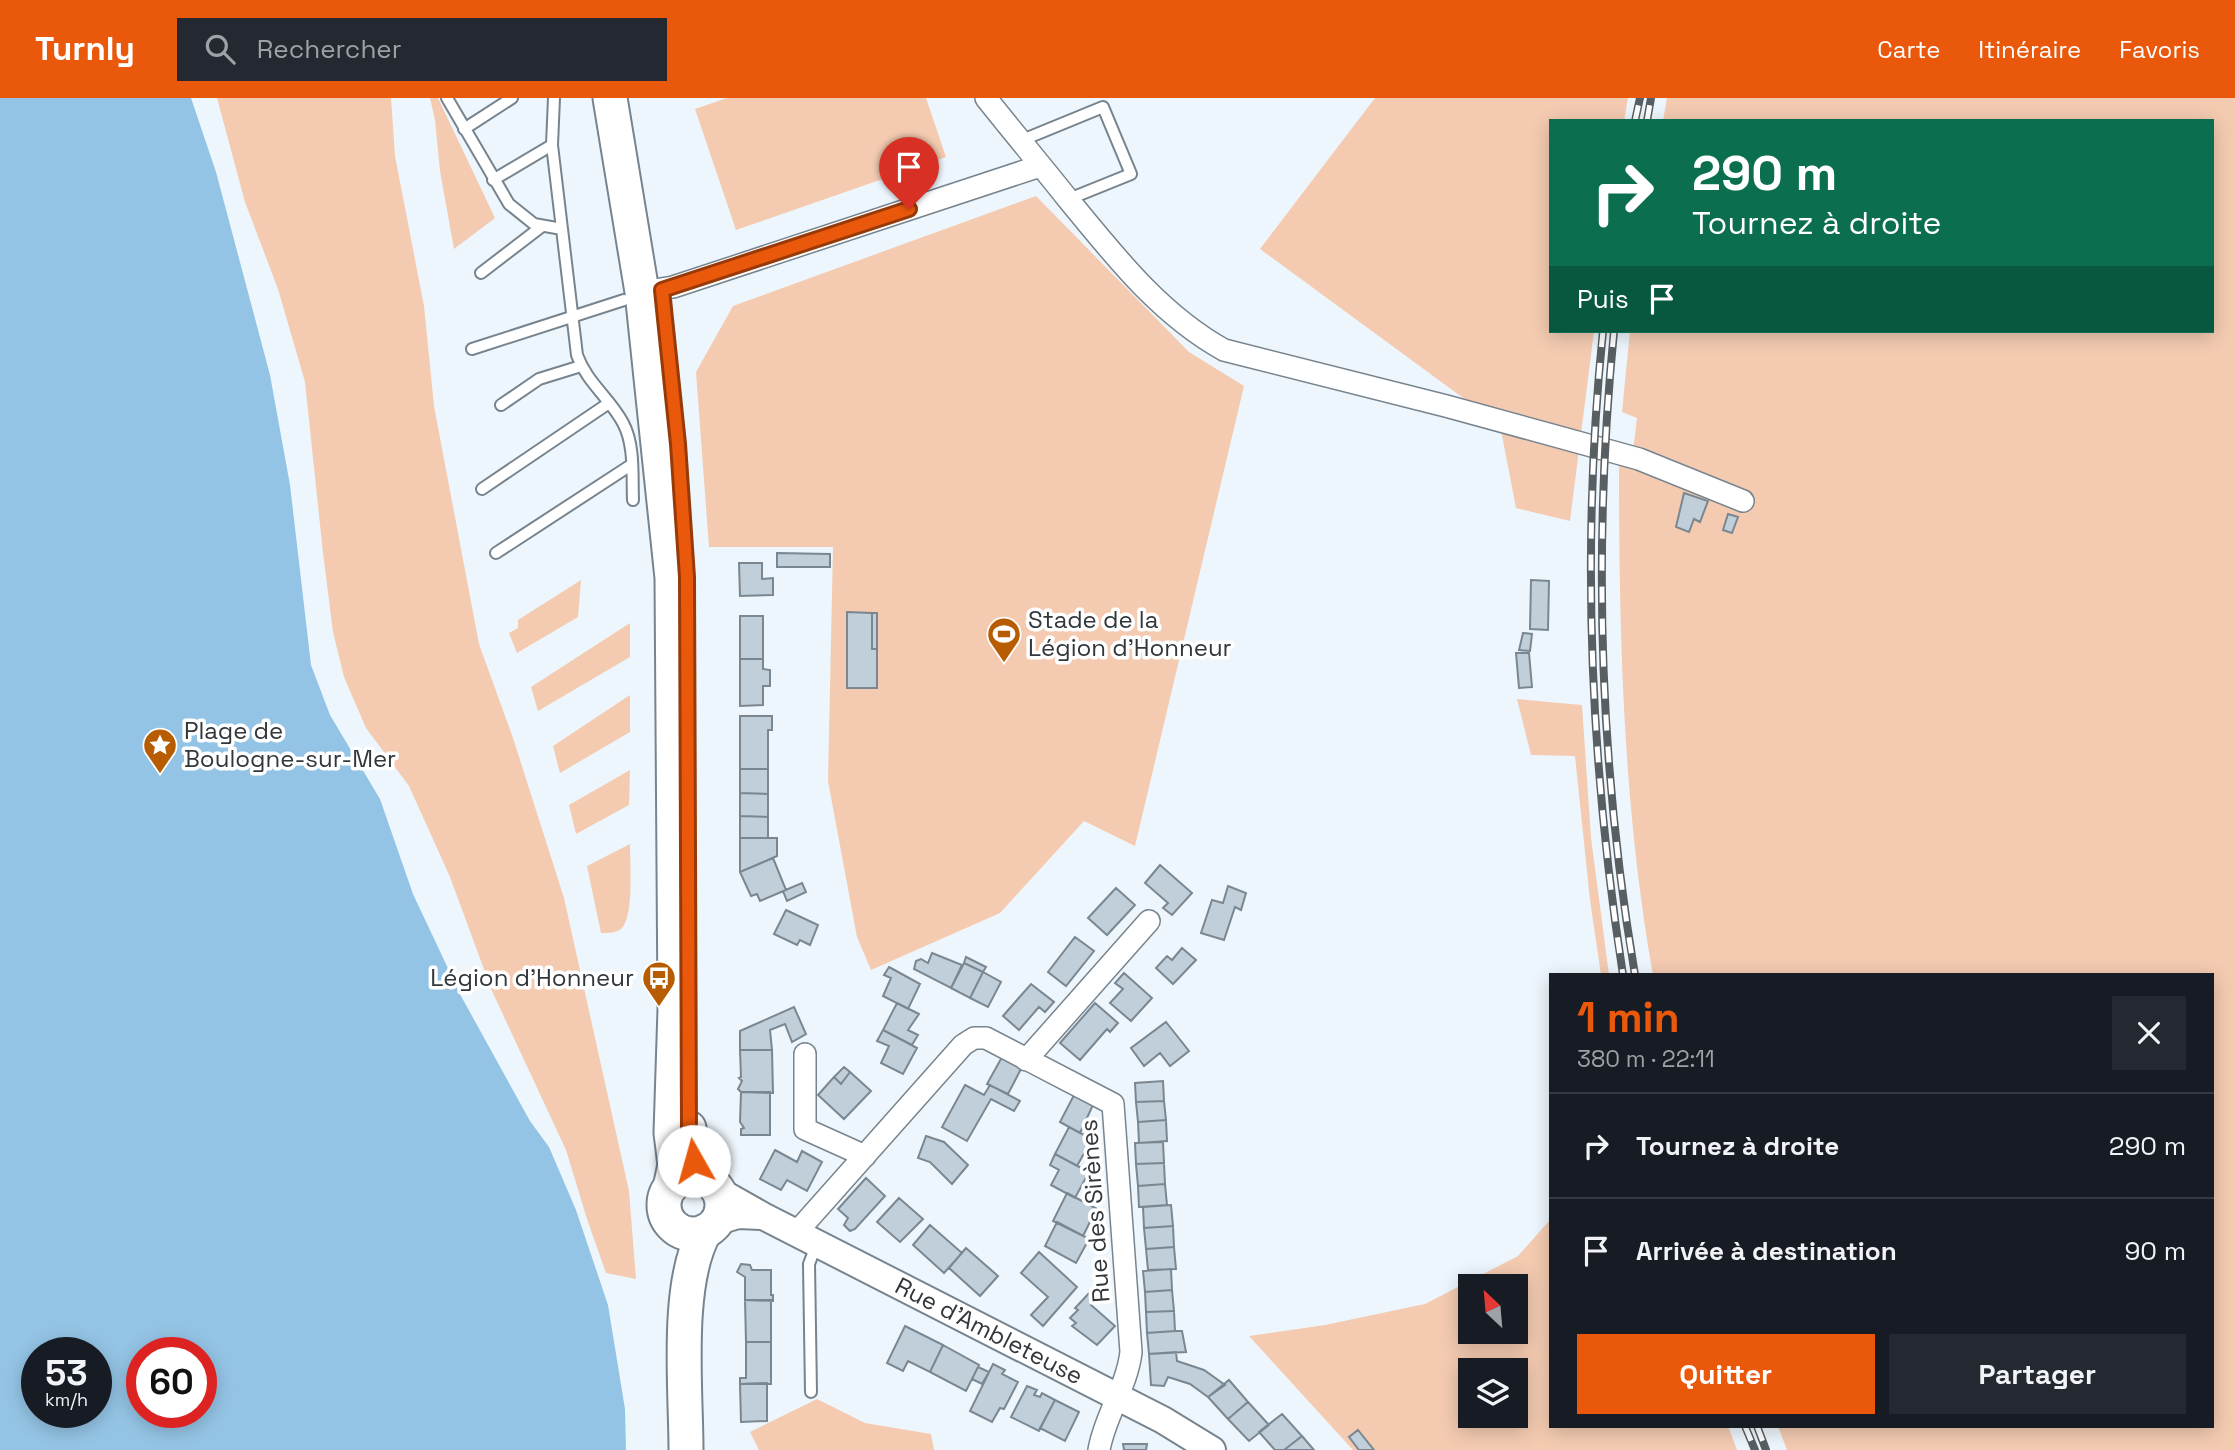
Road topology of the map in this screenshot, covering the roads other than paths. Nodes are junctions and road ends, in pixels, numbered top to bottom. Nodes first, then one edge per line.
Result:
1 (447, 98) edge
2 (512, 98) edge
3 (554, 98) edge
4 (610, 98) edge
5 (629, 98) edge
6 (986, 98) edge
7 (464, 129) junction
8 (1020, 141) junction
9 (552, 145) junction
10 (1040, 166) junction
11 (493, 180) junction
12 (1069, 200) junction
13 (541, 227) junction
14 (562, 229) junction
15 (481, 273) dead end
16 (642, 294) junction
17 (573, 317) junction
18 (472, 349) dead end
19 (581, 366) junction
20 (609, 403) junction
21 (501, 405) dead end
22 (631, 465) junction
23 (482, 489) dead end
24 (634, 500) dead end
25 (1742, 501) dead end
26 (496, 553) dead end
27 (1149, 920) dead end
28 (805, 1054) dead end
29 (1026, 1060) junction
30 (865, 1156) junction
31 (710, 1184) junction
32 (670, 1188) junction
33 (763, 1216) junction
34 (670, 1223) junction
35 (710, 1227) junction
36 (806, 1238) junction
37 (686, 1313) junction
38 (811, 1392) dead end
39 (1118, 1396) junction
40 (686, 1450) edge
41 (1099, 1450) edge
42 (1212, 1450) edge

1 - 7 lane
2 - 7 lane
3 - 9 lane
4 - 16 main road
5 - 16 main road
6 - 8 street
7 - 11 lane
8 - 10 street
8 - 12 lane
9 - 11 lane
9 - 14 lane
10 - 12 street
10 - 16 street
11 - 13 lane
12 - 25 street
13 - 14 lane
13 - 15 lane
14 - 17 lane
16 - 17 lane
16 - 31 main road
16 - 32 main road
17 - 18 lane
17 - 19 lane
19 - 20 lane
19 - 21 lane
20 - 22 lane
20 - 23 lane
22 - 24 lane
22 - 26 lane
27 - 29 street
28 - 30 street
29 - 30 street, Rue des Sirènes
29 - 39 street, Rue des Sirènes
30 - 36 street, Rue des Sirènes
31 - 32 main road
31 - 33 street, Rue d'Ambleteuse
31 - 35 main road
32 - 34 main road
33 - 35 street
33 - 36 street, Rue d'Ambleteuse
34 - 35 main road
34 - 37 main road
35 - 37 main road
36 - 38 lane
36 - 39 street, Rue d'Ambleteuse
37 - 40 main road
39 - 41 street
39 - 42 street, Rue d'Ambleteuse

